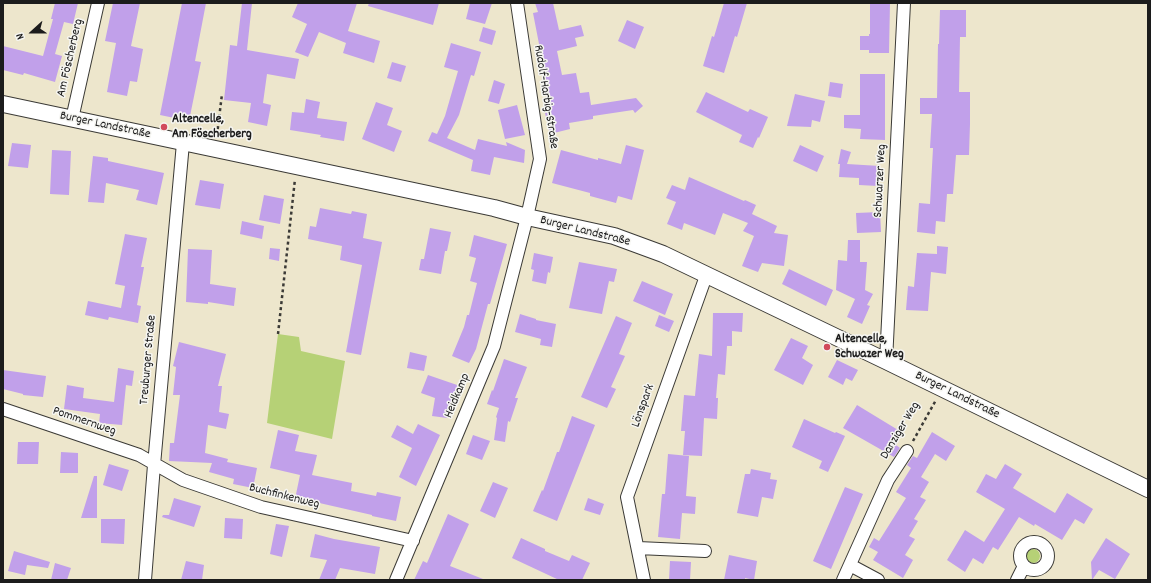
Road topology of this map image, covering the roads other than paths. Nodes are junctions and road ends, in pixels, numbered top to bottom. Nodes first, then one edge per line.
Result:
1 (98, 3) edge
2 (517, 3) edge
3 (904, 3) edge
4 (3, 104) edge
5 (72, 119) junction
6 (183, 143) junction
7 (528, 217) junction
8 (706, 276) junction
9 (886, 361) junction
10 (3, 409) edge
11 (907, 451) road end
12 (154, 465) junction
13 (1148, 489) edge
14 (413, 541) junction
15 (638, 548) junction
16 (705, 551) dead end
17 (850, 565) junction
18 (1024, 566) dead end
19 (145, 580) edge
20 (396, 580) edge
21 (644, 580) edge
22 (843, 580) edge
23 (878, 580) edge
24 (1017, 580) edge

1 - 5 street, Am Föscherberg
2 - 7 street, Rudolf-Harbig-Straße
3 - 9 street, Schwarzer Weg
4 - 5 street, Burger Landstraße
5 - 6 street, Burger Landstraße
6 - 7 street, Burger Landstraße
6 - 12 street, Treuburger Straße
7 - 8 street, Burger Landstraße
7 - 14 street, Heidkamp
8 - 9 street, Burger Landstraße
8 - 15 street, Lönspark
9 - 13 street, Burger Landstraße
10 - 12 street, Pommernweg
11 - 17 street, Danziger Weg
12 - 14 street, Buchfinkenweg
12 - 19 street, Treuburger Straße
14 - 20 street, Heidkamp
15 - 16 street
15 - 21 street, Lönspark
17 - 22 street
17 - 23 street
18 - 24 street

